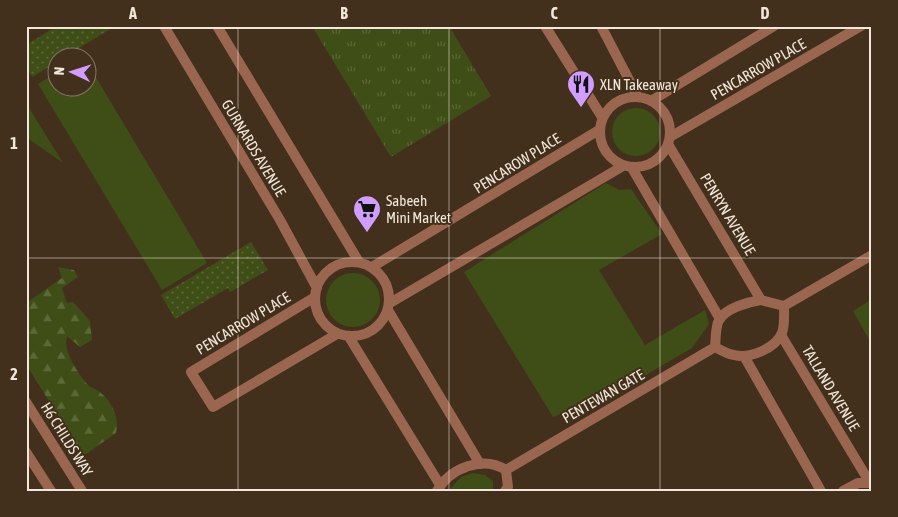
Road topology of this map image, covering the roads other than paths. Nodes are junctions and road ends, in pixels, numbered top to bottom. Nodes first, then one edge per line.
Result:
1 (164, 26) edge
2 (217, 26) edge
3 (545, 26) edge
4 (600, 26) edge
5 (774, 26) edge
6 (861, 26) edge
7 (638, 97) junction
8 (651, 101) junction
9 (602, 117) junction
10 (599, 130) junction
11 (669, 140) junction
12 (627, 167) junction
13 (872, 255) edge
14 (359, 262) junction
15 (372, 267) junction
16 (316, 292) junction
17 (761, 300) junction
18 (784, 306) junction
19 (389, 307) junction
20 (720, 318) junction
21 (337, 334) junction
22 (781, 335) junction
23 (349, 336) junction
24 (715, 347) junction
25 (744, 356) junction
26 (26, 402) edge
27 (26, 452) edge
28 (480, 464) junction
29 (506, 470) junction
30 (871, 483) edge
31 (439, 488) edge
32 (51, 491) edge
33 (82, 491) edge
34 (505, 491) edge
35 (821, 491) edge
36 (843, 491) edge

1 - 16 street, GURNARDS AVENUE
2 - 14 street, GURNARDS AVENUE
3 - 9 street
4 - 7 street
5 - 8 street, PENCARROW PLACE
6 - 11 street, PENCARROW PLACE
7 - 8 street
7 - 9 street
8 - 11 street
9 - 10 street
10 - 12 street
10 - 15 street, PENCAROW PLACE
11 - 12 street
11 - 17 street, PENRYN AVENUE
12 - 19 street
12 - 20 street
13 - 18 street
14 - 15 street
14 - 16 street
15 - 19 street
16 - 21 street
16 - 21 street, PENCARROW PLACE
17 - 18 street
17 - 20 street
18 - 22 street
19 - 23 street
19 - 28 street
20 - 24 street
21 - 23 street
22 - 25 street
22 - 30 street, TALLAND AVENUE
23 - 31 street
24 - 25 street
24 - 29 street, PENTEWAN GATE
25 - 35 street
26 - 33 street, H6 CHILDS WAY
27 - 32 street
28 - 29 street
28 - 31 street
29 - 34 street
30 - 36 street

